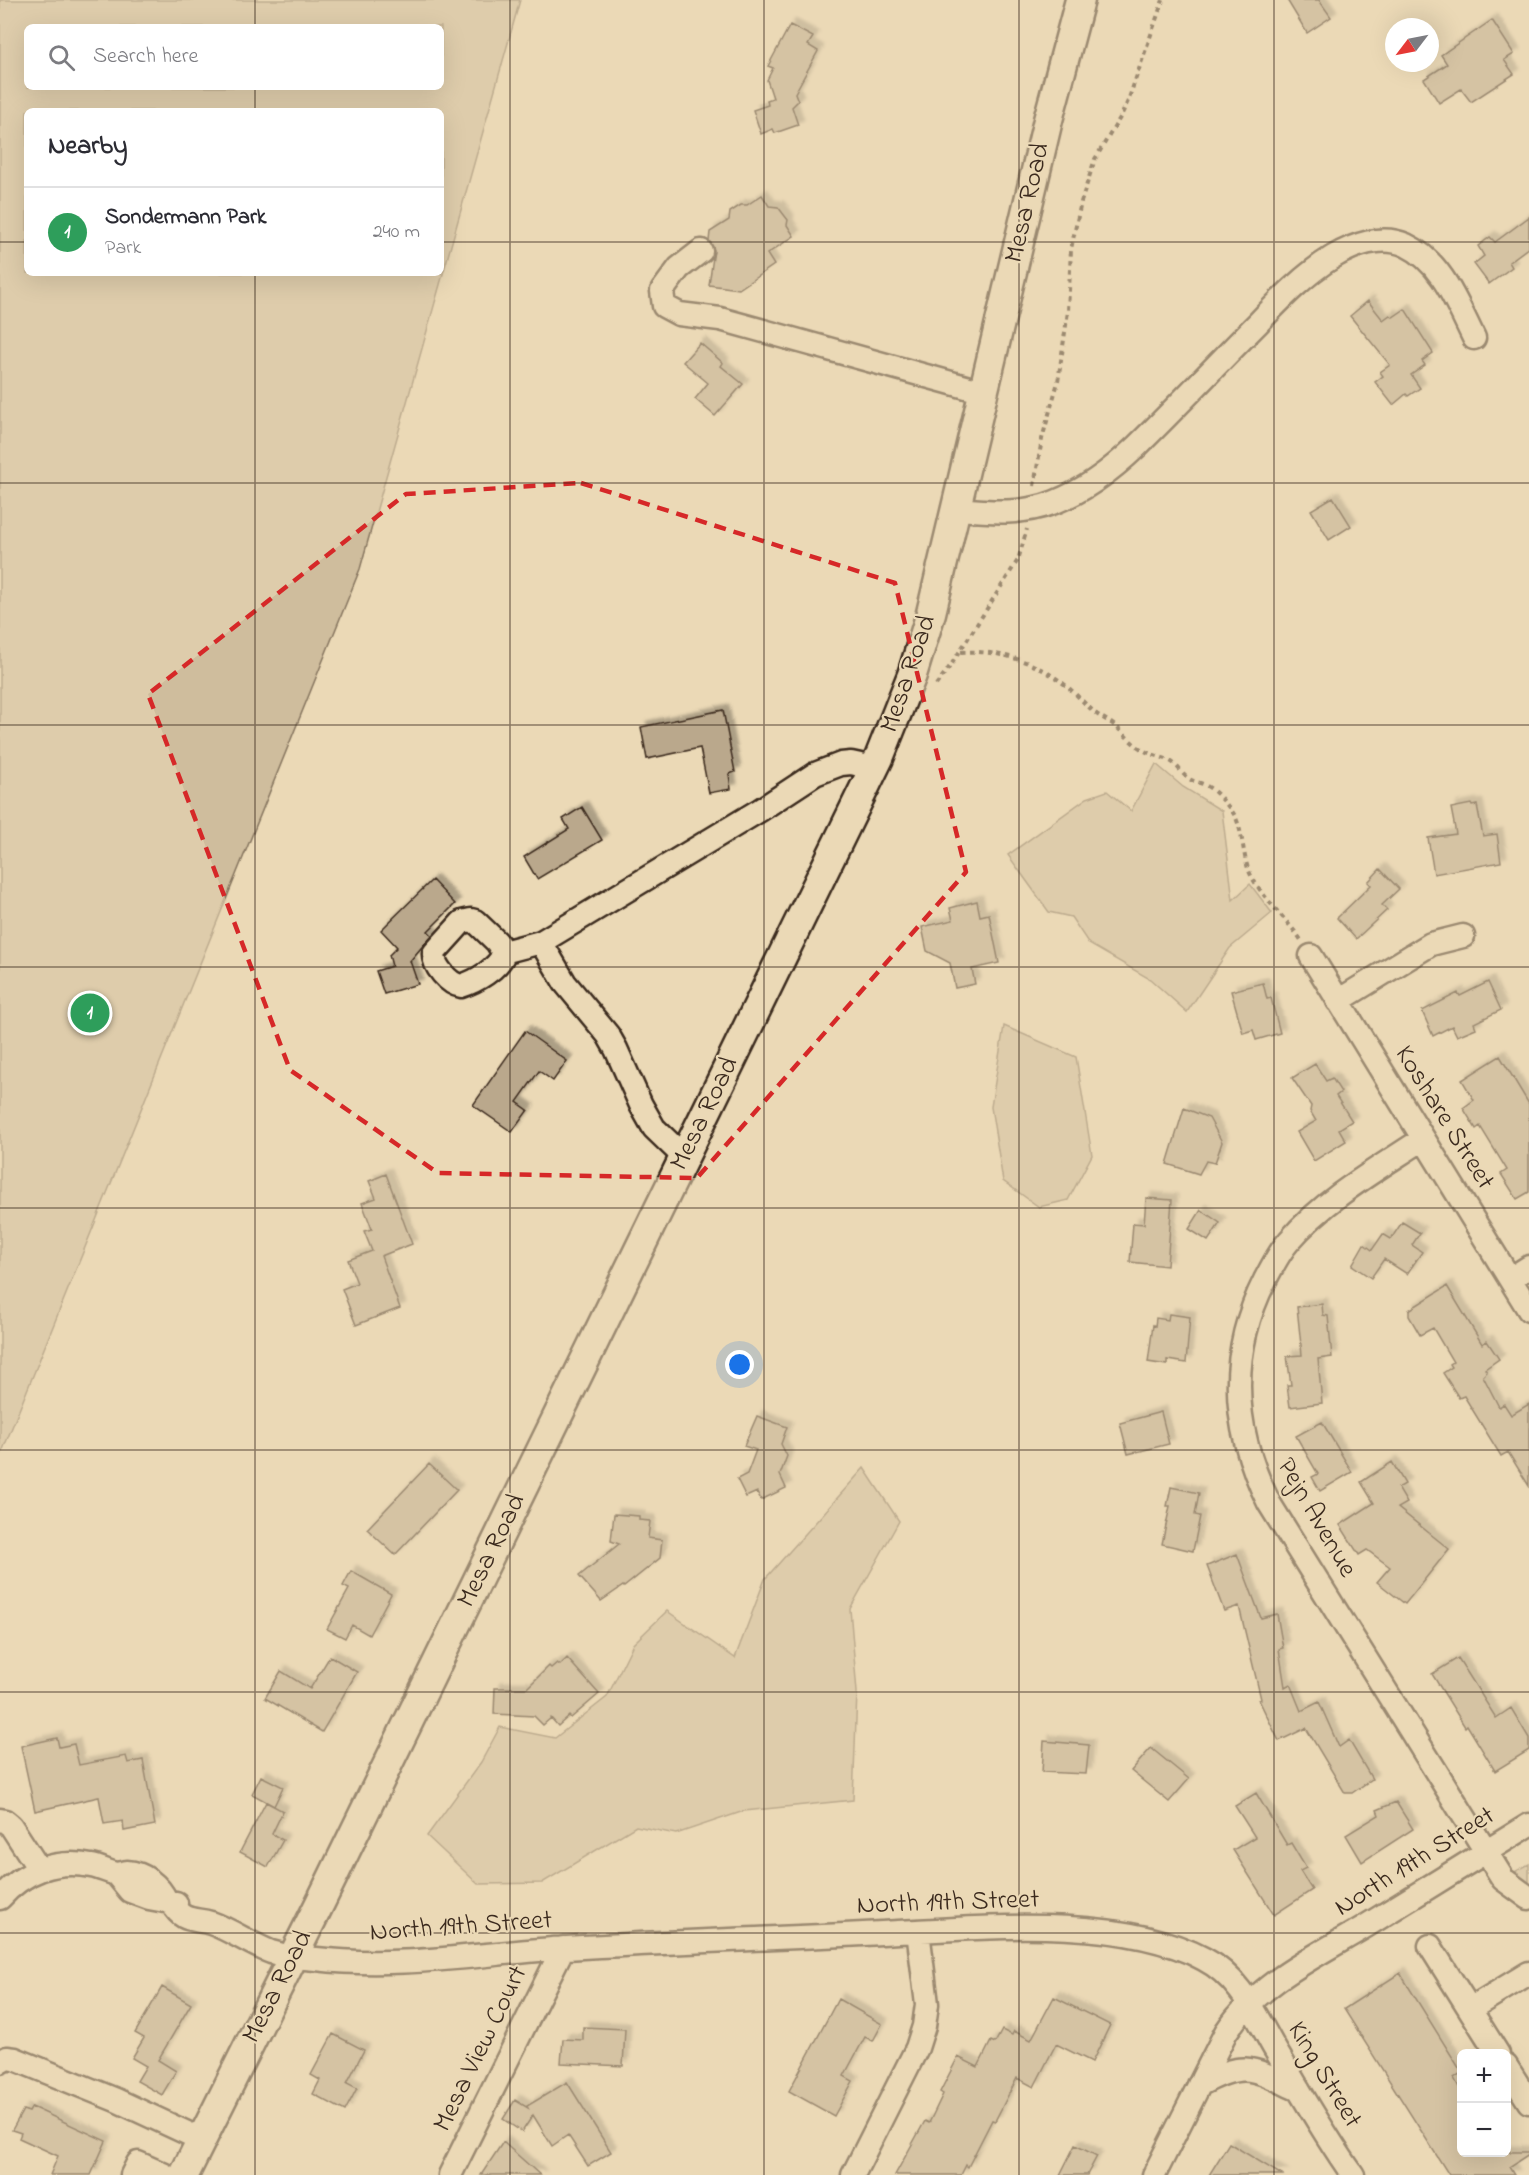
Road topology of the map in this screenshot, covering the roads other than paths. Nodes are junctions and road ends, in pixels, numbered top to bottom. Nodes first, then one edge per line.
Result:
1 (1080, 0) edge
2 (701, 251) dead end
3 (1474, 338) dead end
4 (984, 392) junction
5 (957, 509) junction
6 (874, 768) junction
7 (1464, 936) dead end
8 (542, 942) junction
9 (503, 952) dead end
10 (1311, 956) road end
11 (1338, 1001) junction
12 (1423, 1139) junction
13 (684, 1157) junction
14 (1529, 1267) edge
15 (1510, 1279) junction
16 (1529, 1310) edge
17 (0, 1820) edge
18 (1529, 1825) edge
19 (1487, 1851) junction
20 (39, 1869) junction
21 (2, 1889) edge
22 (1529, 1898) edge
23 (918, 1931) junction
24 (1430, 1946) dead end
25 (563, 1948) junction
26 (293, 1956) junction
27 (1529, 1973) edge
28 (1249, 2003) junction
29 (1470, 2009) junction
30 (1495, 2049) edge
31 (0, 2062) edge
32 (1511, 2075) edge
33 (1199, 2085) junction
34 (1299, 2090) junction
35 (1529, 2103) edge
36 (202, 2140) junction
37 (132, 2175) edge
38 (165, 2175) edge
39 (184, 2175) edge
40 (450, 2175) edge
41 (853, 2175) edge
42 (1154, 2175) edge
43 (1353, 2175) edge

1 - 4 main road, Mesa Road
2 - 4 street
3 - 5 street
4 - 5 main road, Mesa Road
5 - 6 main road, Mesa Road
6 - 8 street
6 - 13 main road, Mesa Road
7 - 11 street
8 - 9 street
8 - 13 street
10 - 11 street, Koshare Street
11 - 12 street, Koshare Street
12 - 15 street, Koshare Street
12 - 19 street, Pejn Avenue
13 - 26 main road, Mesa Road
14 - 15 street
15 - 16 street, Koshare Street
17 - 20 street
18 - 19 street, North 19th Street
19 - 22 street, Pejn Avenue
19 - 28 street, North 19th Street
20 - 21 street
20 - 26 street, North 19th Street
23 - 25 street, North 19th Street
23 - 28 street, North 19th Street
23 - 41 street
24 - 29 street
25 - 26 street, North 19th Street
25 - 40 street, Mesa View Court
26 - 36 main road, Mesa Road
27 - 29 street
28 - 33 street
28 - 34 street, King Street
29 - 30 street
31 - 36 street
32 - 35 street
33 - 34 street
33 - 42 street
34 - 43 street, King Street
36 - 39 main road, Mesa Road
37 - 38 street

